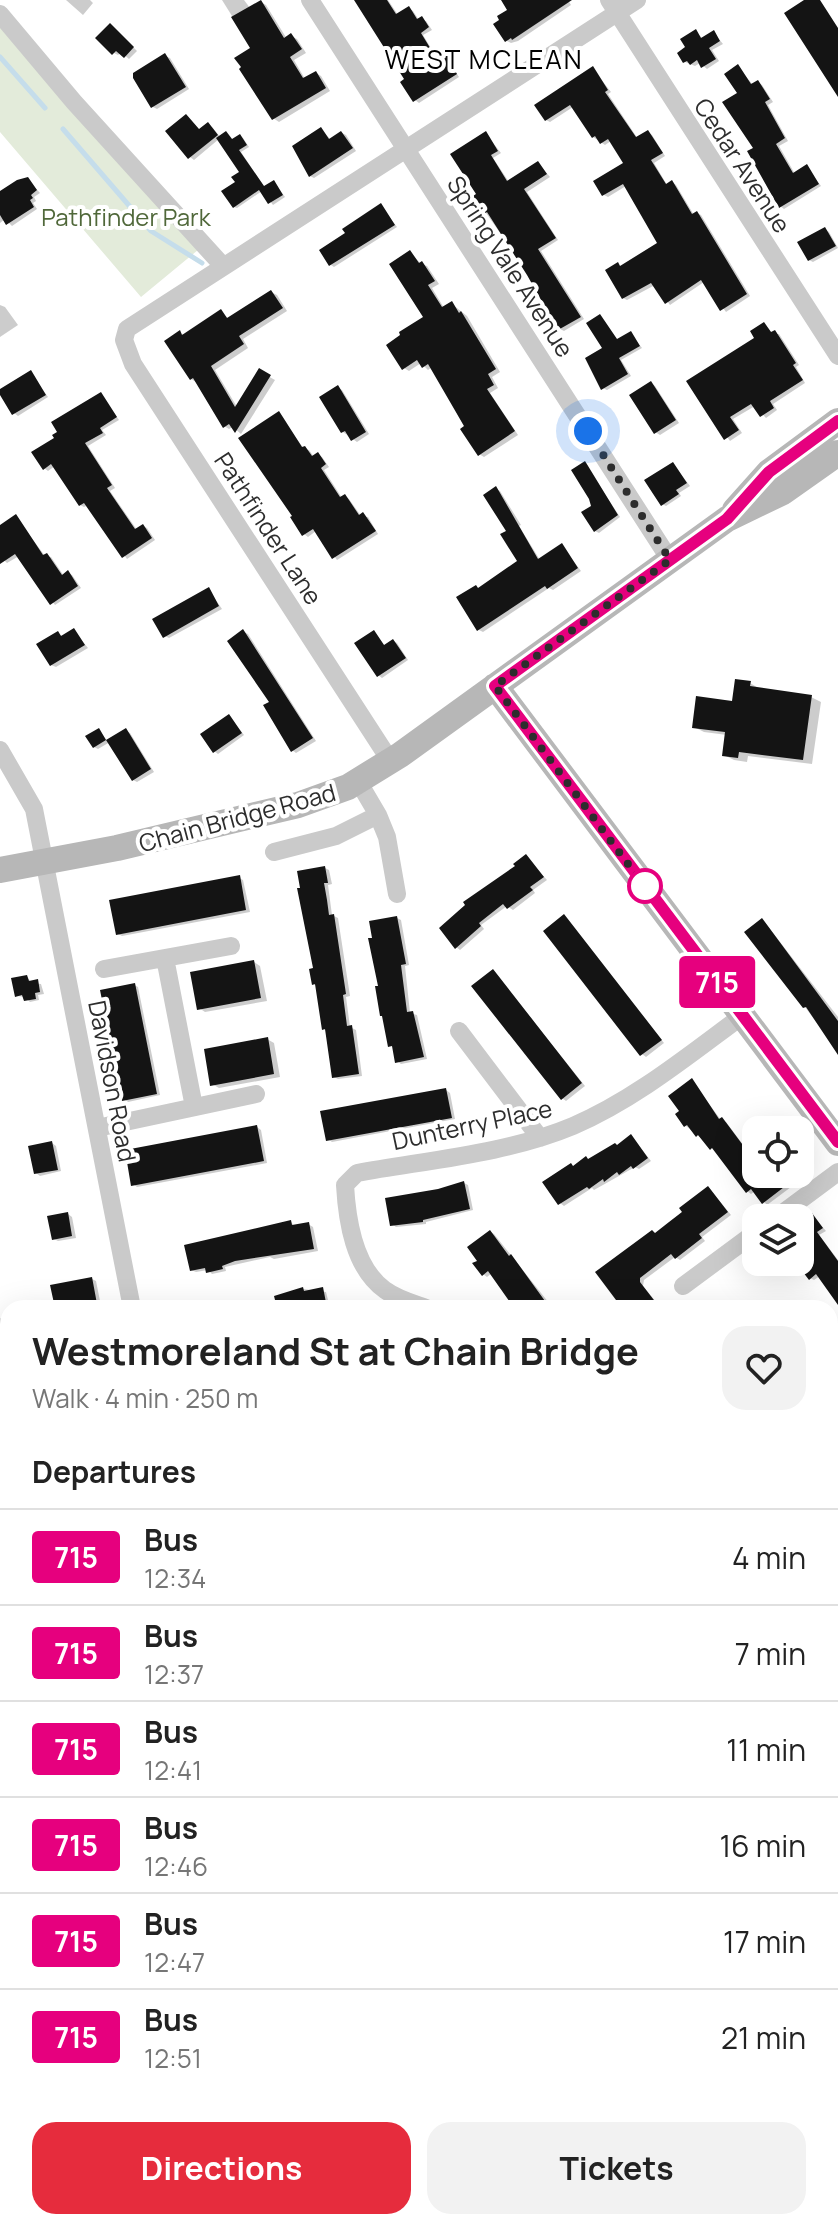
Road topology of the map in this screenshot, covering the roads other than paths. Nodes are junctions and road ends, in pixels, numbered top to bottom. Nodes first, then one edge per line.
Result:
1 (310, 0) edge
2 (637, 0) edge
3 (613, 6) edge
4 (0, 14) edge
5 (406, 149) junction
6 (223, 266) junction
7 (838, 356) edge
8 (838, 421) edge
9 (838, 453) edge
10 (727, 519) junction
11 (670, 560) junction
12 (495, 686) junction
13 (2, 758) edge
14 (391, 762) junction
15 (358, 781) junction
16 (378, 815) junction
17 (274, 852) dead end
18 (46, 863) junction
19 (0, 870) edge
20 (397, 894) dead end
21 (231, 946) dead end
22 (165, 958) junction
23 (104, 969) dead end
24 (742, 1016) junction
25 (459, 1031) dead end
26 (256, 1094) dead end
27 (194, 1107) junction
28 (97, 1128) junction
29 (540, 1138) junction
30 (838, 1143) edge
31 (838, 1172) edge
32 (795, 1204) edge
33 (742, 1243) edge
34 (683, 1286) dead end
35 (130, 1300) edge
36 (407, 1300) edge

1 - 5 street, Spring Vale Avenue
2 - 3 street
3 - 5 street
3 - 7 street, Cedar Avenue
4 - 6 street
5 - 6 street
5 - 11 street, Spring Vale Avenue
6 - 14 street, Pathfinder Lane
8 - 10 main road, Chain Bridge Road
9 - 10 main road, Chain Bridge Road
10 - 11 main road, Chain Bridge Road
11 - 12 main road, Chain Bridge Road
12 - 14 main road, Chain Bridge Road
12 - 24 main road
13 - 18 street, Davidson Road
14 - 15 main road, Chain Bridge Road
15 - 16 street
15 - 18 main road, Chain Bridge Road
16 - 17 street
16 - 20 street
18 - 19 main road, Chain Bridge Road
18 - 28 street, Davidson Road
21 - 22 street
22 - 23 street
22 - 27 street
24 - 29 street, Dunterry Place
24 - 30 main road
25 - 29 street
26 - 27 street
27 - 28 street
28 - 35 street, Davidson Road
29 - 36 street, Dunterry Place
31 - 32 street
33 - 34 street

